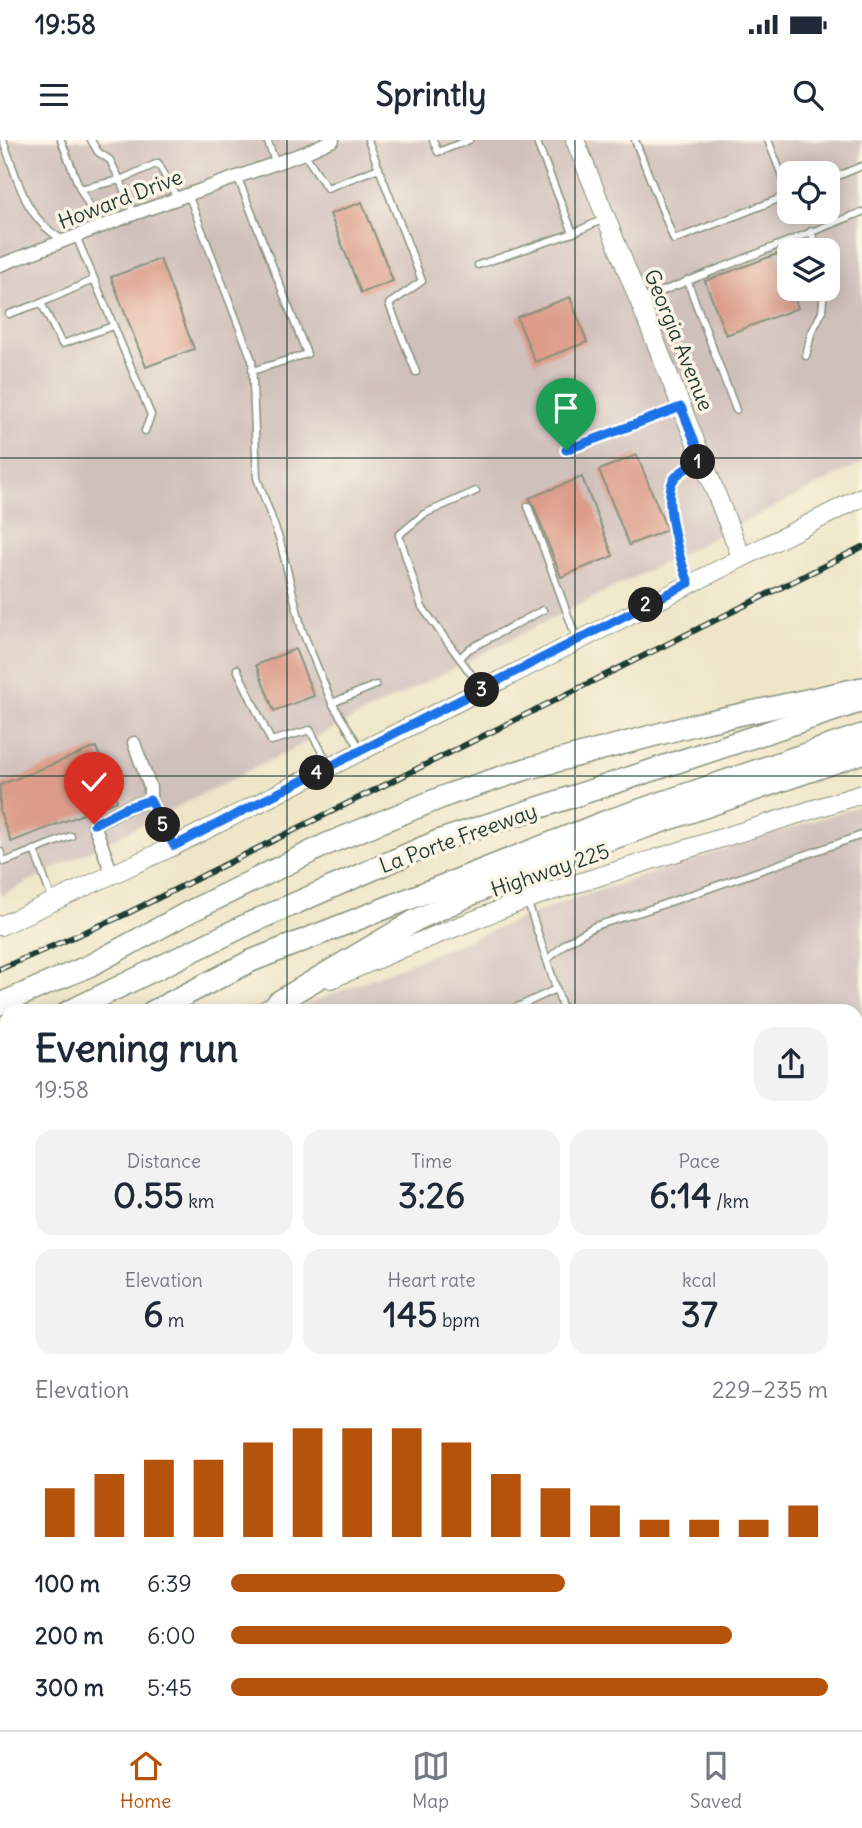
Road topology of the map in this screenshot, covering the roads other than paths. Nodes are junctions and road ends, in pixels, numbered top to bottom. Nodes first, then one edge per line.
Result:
1 (3, 140) edge
2 (61, 140) edge
3 (91, 140) edge
4 (267, 140) edge
5 (333, 140) edge
6 (368, 140) edge
7 (433, 140) edge
8 (469, 140) edge
9 (536, 140) edge
10 (575, 140) edge
11 (635, 140) edge
12 (768, 140) edge
13 (304, 153) junction
14 (276, 164) junction
15 (777, 164) edge
16 (862, 166) edge
17 (379, 168) junction
18 (840, 175) edge
19 (237, 176) junction
20 (120, 180) junction
21 (80, 189) junction
22 (183, 196) junction
23 (777, 200) edge
24 (862, 212) edge
25 (134, 214) junction
26 (606, 218) junction
27 (100, 227) junction
28 (811, 231) junction
29 (573, 233) junction
30 (70, 238) junction
31 (813, 238) edge
32 (0, 265) edge
33 (478, 265) dead end
34 (93, 280) junction
35 (687, 280) junction
36 (639, 301) junction
37 (823, 301) edge
38 (41, 303) junction
39 (9, 314) dead end
40 (113, 326) junction
41 (806, 356) dead end
42 (252, 371) junction
43 (416, 372) dead end
44 (681, 407) junction
45 (736, 411) dead end
46 (145, 431) dead end
47 (566, 450) dead end
48 (702, 460) junction
49 (476, 491) dead end
50 (862, 497) edge
51 (528, 506) dead end
52 (741, 556) junction
53 (689, 583) junction
54 (543, 610) dead end
55 (576, 640) junction
56 (460, 658) junction
57 (237, 669) dead end
58 (376, 685) dead end
59 (862, 688) edge
60 (483, 690) junction
61 (862, 701) edge
62 (332, 703) junction
63 (862, 735) edge
64 (134, 743) dead end
65 (361, 750) junction
66 (862, 753) edge
67 (330, 766) junction
68 (862, 794) edge
69 (150, 800) junction
70 (862, 835) edge
71 (71, 836) dead end
72 (174, 846) junction
73 (34, 850) junction
74 (0, 851) edge
75 (112, 874) junction
76 (527, 899) junction
77 (53, 901) junction
78 (0, 926) edge
79 (547, 960) junction
80 (556, 989) junction
81 (0, 1004) edge
82 (84, 1004) edge
83 (168, 1004) edge
84 (275, 1004) edge
85 (277, 1004) edge
86 (524, 1004) edge
87 (561, 1004) edge

1 - 30 lane
2 - 21 lane
3 - 20 lane
4 - 14 lane
5 - 13 street, Howard Drive
6 - 17 lane
7 - 8 lane
9 - 29 lane
10 - 26 street, Georgia Avenue
11 - 23 lane
12 - 15 lane
13 - 14 street, Howard Drive
13 - 17 lane
14 - 19 street, Howard Drive
16 - 18 lane
17 - 43 lane
19 - 22 street, Howard Drive
19 - 42 lane
20 - 21 lane
20 - 22 lane
20 - 25 lane
21 - 27 lane
22 - 25 street, Howard Drive
22 - 42 lane
24 - 28 lane
25 - 27 street, Howard Drive
26 - 29 lane
26 - 36 street, Georgia Avenue
27 - 30 street, Howard Drive
28 - 31 lane
28 - 35 lane
29 - 33 lane
30 - 32 street, Howard Drive
30 - 34 lane
34 - 38 lane
34 - 40 lane
35 - 36 lane
35 - 45 lane
36 - 44 street, Georgia Avenue
37 - 41 lane
38 - 39 lane
38 - 40 lane
40 - 46 lane
42 - 62 lane
44 - 47 lane
44 - 48 street, Georgia Avenue
48 - 52 street, Georgia Avenue
48 - 53 lane
49 - 56 lane
50 - 52 street
51 - 55 lane
52 - 53 street
53 - 55 street
54 - 56 lane
55 - 60 street
56 - 60 lane
57 - 67 lane
58 - 62 lane
59 - 81 highway
60 - 65 street
61 - 82 highway, La Porte Freeway
62 - 65 lane
63 - 83 highway, La Porte Freeway
64 - 69 street
65 - 67 street
66 - 84 highway
67 - 72 street
68 - 76 street, Highway 225
69 - 72 street
69 - 75 street
70 - 79 lane
71 - 73 lane
72 - 75 street
73 - 74 lane
73 - 77 lane
75 - 77 street
76 - 79 lane
76 - 85 street, Highway 225
77 - 78 street
79 - 80 lane
80 - 86 lane
80 - 87 lane

